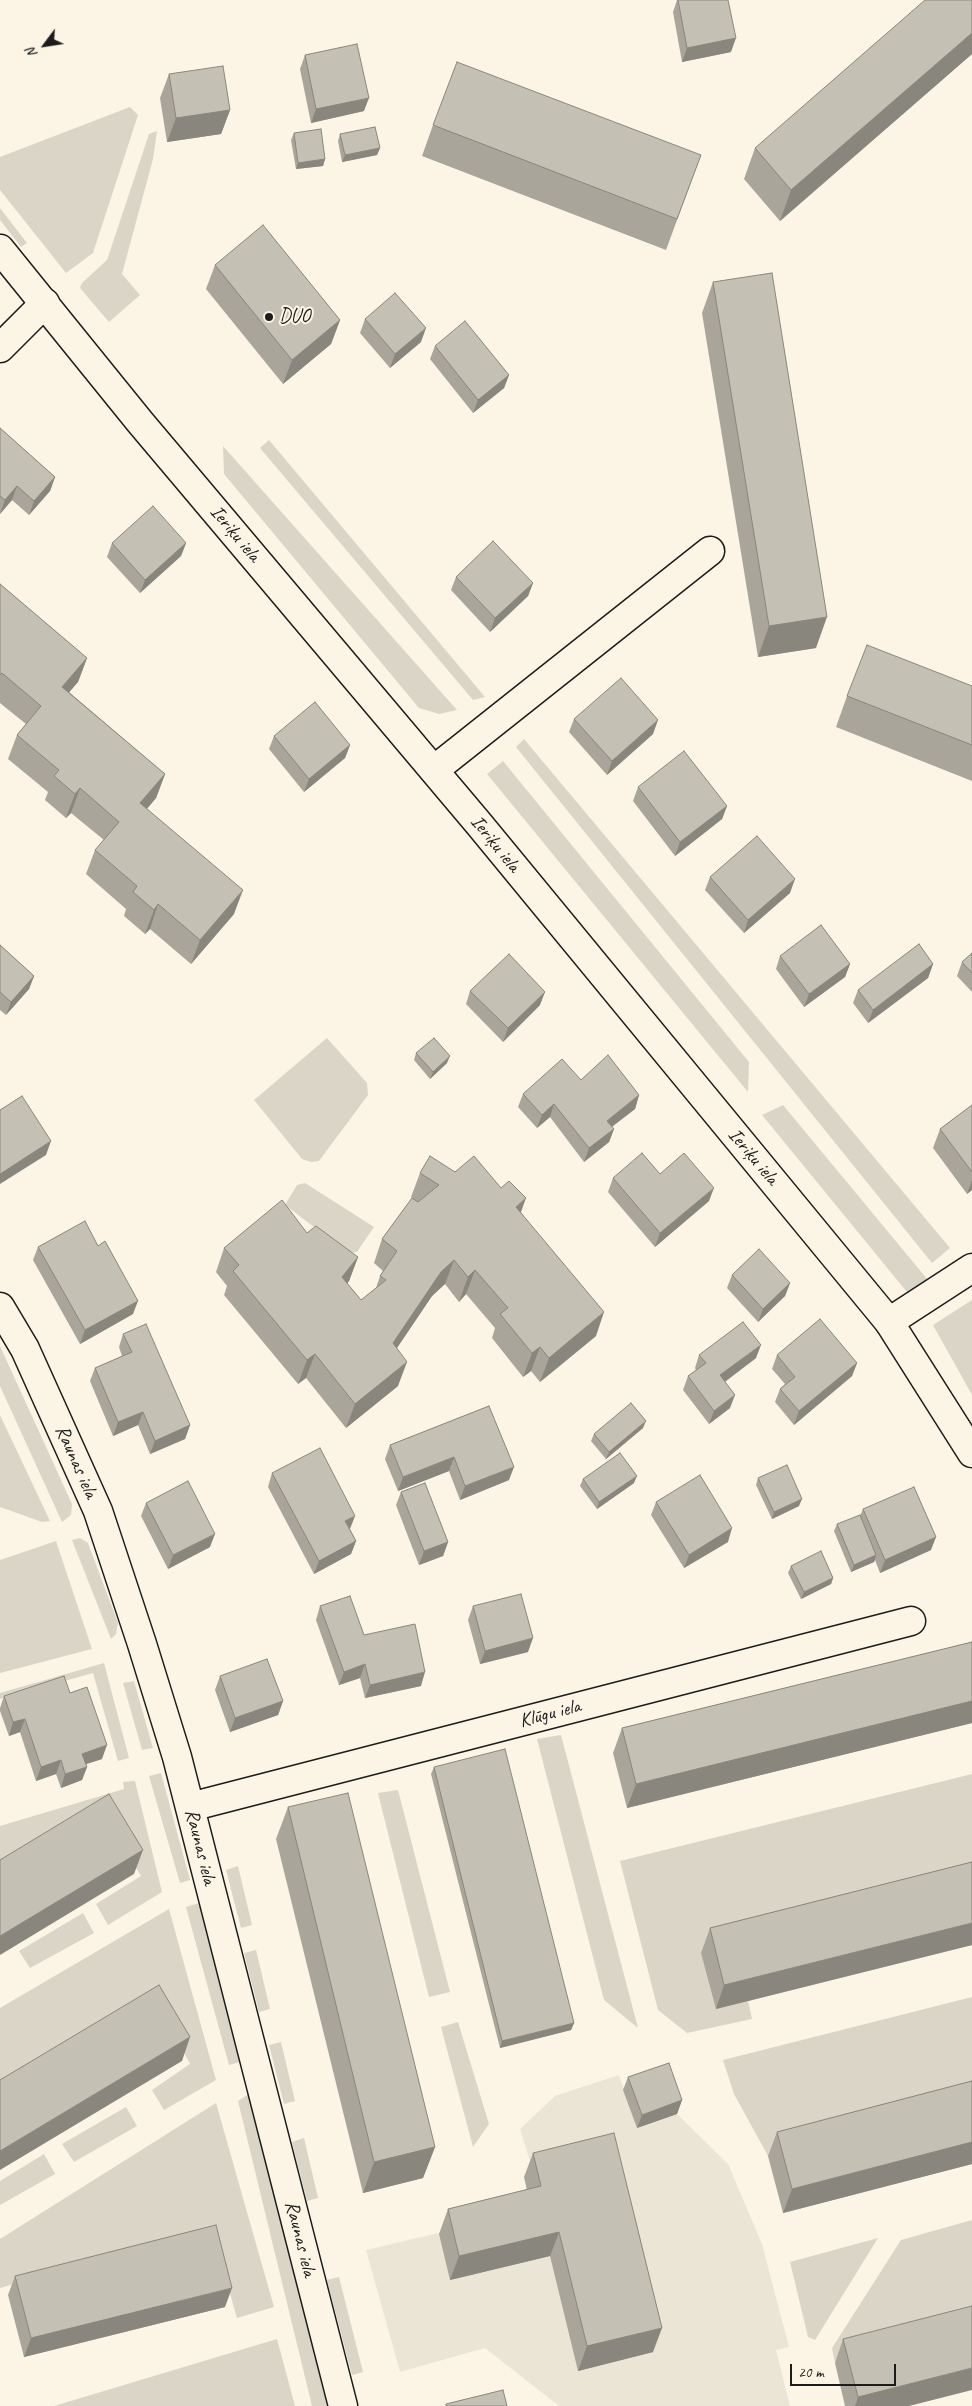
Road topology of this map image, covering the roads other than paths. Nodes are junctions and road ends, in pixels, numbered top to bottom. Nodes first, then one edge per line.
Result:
1 (0, 248) edge
2 (45, 303) junction
3 (0, 348) edge
4 (710, 551) dead end
5 (434, 770) junction
6 (972, 1268) edge
7 (0, 1307) edge
8 (889, 1322) junction
9 (972, 1453) edge
10 (911, 1621) dead end
11 (190, 1808) junction
12 (343, 2406) edge

1 - 2 street, Ieriķu iela
2 - 3 street
2 - 5 street, Ieriķu iela
4 - 5 street
5 - 8 street, Ieriķu iela
6 - 8 street
7 - 11 street, Raunas iela
8 - 9 street, Ieriķu iela
10 - 11 street, Klūgu iela
11 - 12 street, Raunas iela

